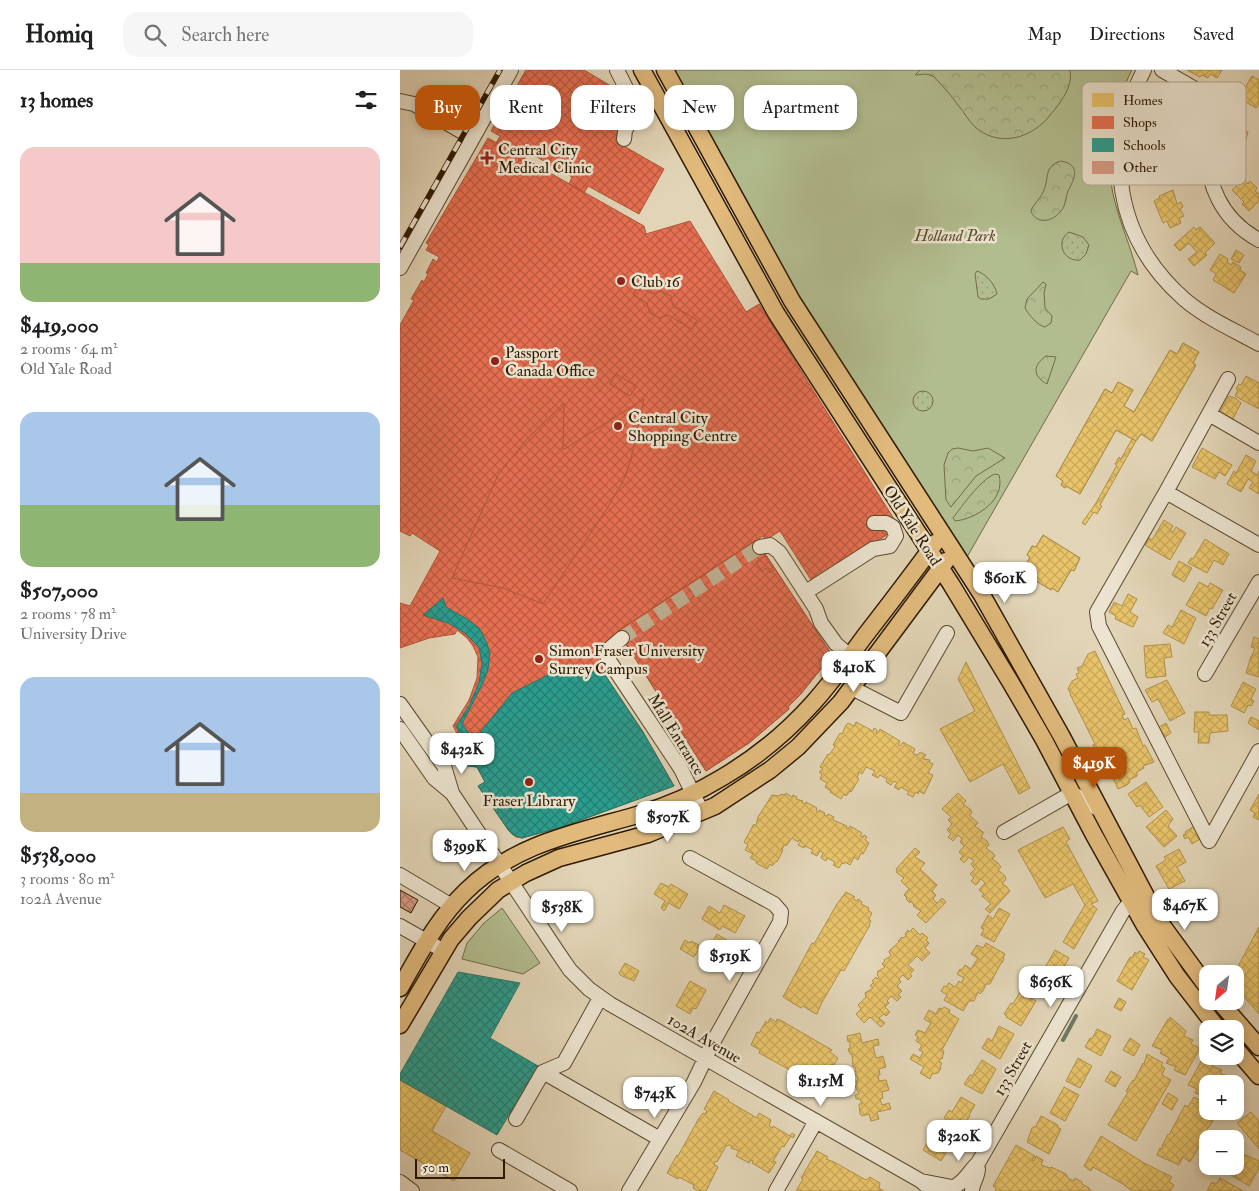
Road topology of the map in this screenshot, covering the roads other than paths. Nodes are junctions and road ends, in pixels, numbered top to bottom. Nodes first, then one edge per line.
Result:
1 (511, 70) edge
2 (617, 70) edge
3 (642, 70) edge
4 (665, 70) edge
5 (1144, 70) edge
6 (1162, 70) edge
7 (1139, 82) edge
8 (1183, 82) edge
9 (400, 101) edge
10 (474, 138) junction
11 (624, 139) dead end
12 (1122, 185) edge
13 (1212, 185) edge
14 (1259, 240) edge
15 (400, 268) edge
16 (774, 269) junction
17 (755, 276) junction
18 (1259, 344) edge
19 (1228, 379) dead end
20 (1209, 414) junction
21 (1259, 443) edge
22 (1166, 492) junction
23 (874, 523) dead end
24 (942, 533) junction
25 (1259, 545) edge
26 (760, 547) dead end
27 (929, 550) junction
28 (954, 551) junction
29 (941, 568) junction
30 (1259, 582) edge
31 (806, 592) junction
32 (947, 633) dead end
33 (622, 638) tunnel mouth
34 (850, 656) junction
35 (1205, 674) dead end
36 (852, 688) junction
37 (400, 704) edge
38 (826, 720) junction
39 (400, 729) edge
40 (1259, 751) edge
41 (452, 793) junction
42 (693, 793) junction
43 (1072, 793) junction
44 (1100, 810) junction
45 (702, 812) junction
46 (1004, 832) dead end
47 (690, 858) dead end
48 (500, 866) junction
49 (400, 876) edge
50 (511, 882) junction
51 (1136, 895) junction
52 (452, 906) junction
53 (400, 926) edge
54 (426, 941) junction
55 (444, 950) junction
56 (1199, 975) edge
57 (400, 988) edge
58 (600, 998) junction
59 (1227, 1010) edge
60 (1211, 1020) edge
61 (400, 1025) edge
62 (1259, 1048) edge
63 (1244, 1058) edge
64 (706, 1059) junction
65 (543, 1072) junction
66 (1259, 1076) edge
67 (516, 1119) dead end
68 (816, 1120) junction
69 (660, 1139) junction
70 (499, 1150) dead end
71 (978, 1163) junction
72 (921, 1180) junction
73 (400, 1182) edge
74 (952, 1188) edge
75 (412, 1191) edge
76 (570, 1191) edge
77 (629, 1191) edge
78 (776, 1191) edge
79 (932, 1191) edge
80 (971, 1191) edge

1 - 10 street
2 - 11 street
3 - 17 main road, Old Yale Road
4 - 16 main road, Old Yale Road
5 - 7 street
6 - 8 street
9 - 10 street
10 - 15 street
12 - 18 street
13 - 14 street
16 - 17 main road
16 - 24 main road, Old Yale Road
17 - 27 main road, Old Yale Road
19 - 20 street
20 - 21 street
20 - 22 street
22 - 25 street
22 - 40 street
23 - 31 street
24 - 27 main road
24 - 28 main road, Old Yale Road
26 - 31 street
27 - 29 main road, Old Yale Road
27 - 34 main road
28 - 29 main road
28 - 44 main road, Old Yale Road
29 - 36 main road
29 - 43 main road, Old Yale Road
30 - 35 street, 133 Street
31 - 34 street
32 - 36 street
33 - 42 street, Mall Entrance
34 - 38 main road
34 - 42 main road
36 - 38 main road
37 - 41 street
38 - 45 main road
39 - 41 street
41 - 48 street, 102A Avenue
42 - 45 street, Mall Entrance
42 - 48 main road
43 - 44 street
43 - 46 street
43 - 51 main road, Old Yale Road
44 - 51 main road, Old Yale Road
45 - 50 main road
47 - 64 street
48 - 50 street, 102A Avenue
48 - 52 main road
49 - 52 street
50 - 55 main road
50 - 58 street, 102A Avenue
51 - 56 main road, Old Yale Road
51 - 60 main road, Old Yale Road
51 - 71 street, 133 Street
52 - 54 main road
53 - 54 street
54 - 55 street
54 - 57 main road
55 - 61 main road
58 - 64 street, 102A Avenue
58 - 65 street
59 - 62 main road
63 - 66 main road
64 - 68 street, 102A Avenue
64 - 69 street
65 - 67 street
65 - 69 street
68 - 72 street, 102A Avenue
68 - 78 street
69 - 77 street
70 - 76 street
71 - 74 street, 133 Street
71 - 80 street, 133 Street
72 - 74 street, 102A Avenue
72 - 79 street, 102A Avenue
73 - 75 street
74 - 80 street, 102A Avenue

